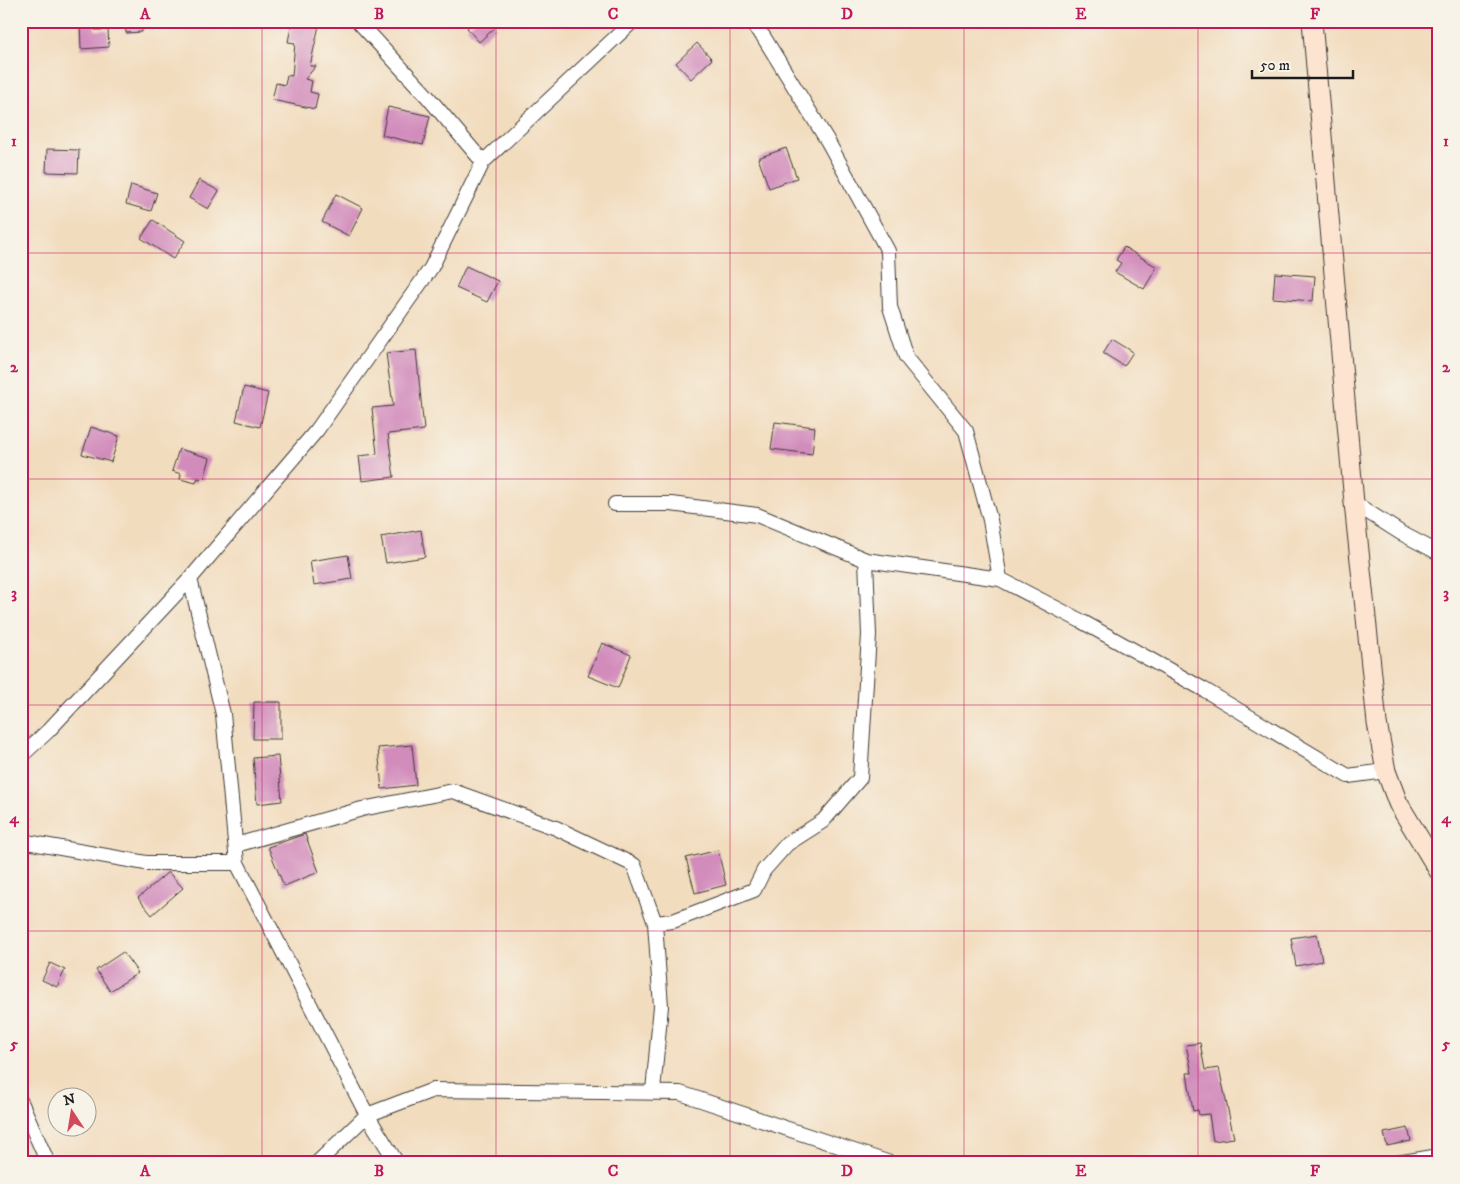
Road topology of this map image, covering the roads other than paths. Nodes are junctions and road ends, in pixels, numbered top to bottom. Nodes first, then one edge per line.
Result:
1 (358, 21) edge
2 (633, 21) edge
3 (749, 21) edge
4 (1312, 21) edge
5 (483, 162) junction
6 (1354, 503) junction
7 (615, 504) dead end
8 (1439, 553) edge
9 (866, 560) junction
10 (190, 579) junction
11 (1000, 579) junction
12 (21, 756) edge
13 (1386, 771) junction
14 (21, 841) edge
15 (236, 845) junction
16 (237, 863) junction
17 (1439, 871) edge
18 (655, 923) junction
19 (653, 1091) junction
20 (21, 1102) edge
21 (367, 1115) junction
22 (1439, 1156) edge
23 (48, 1163) edge
24 (317, 1163) edge
25 (396, 1163) edge
26 (890, 1163) edge
27 (1397, 1163) edge

1 - 5 street
2 - 5 street
3 - 11 street
4 - 6 main road
5 - 10 street
6 - 8 street
6 - 13 main road
7 - 9 street
9 - 11 street
9 - 18 street
10 - 12 street
10 - 15 street
11 - 13 street
13 - 17 main road
14 - 16 street
15 - 16 street
15 - 18 street
16 - 21 street
18 - 19 street
19 - 21 street
19 - 26 street
20 - 23 street
21 - 24 street
21 - 25 street
22 - 27 street

